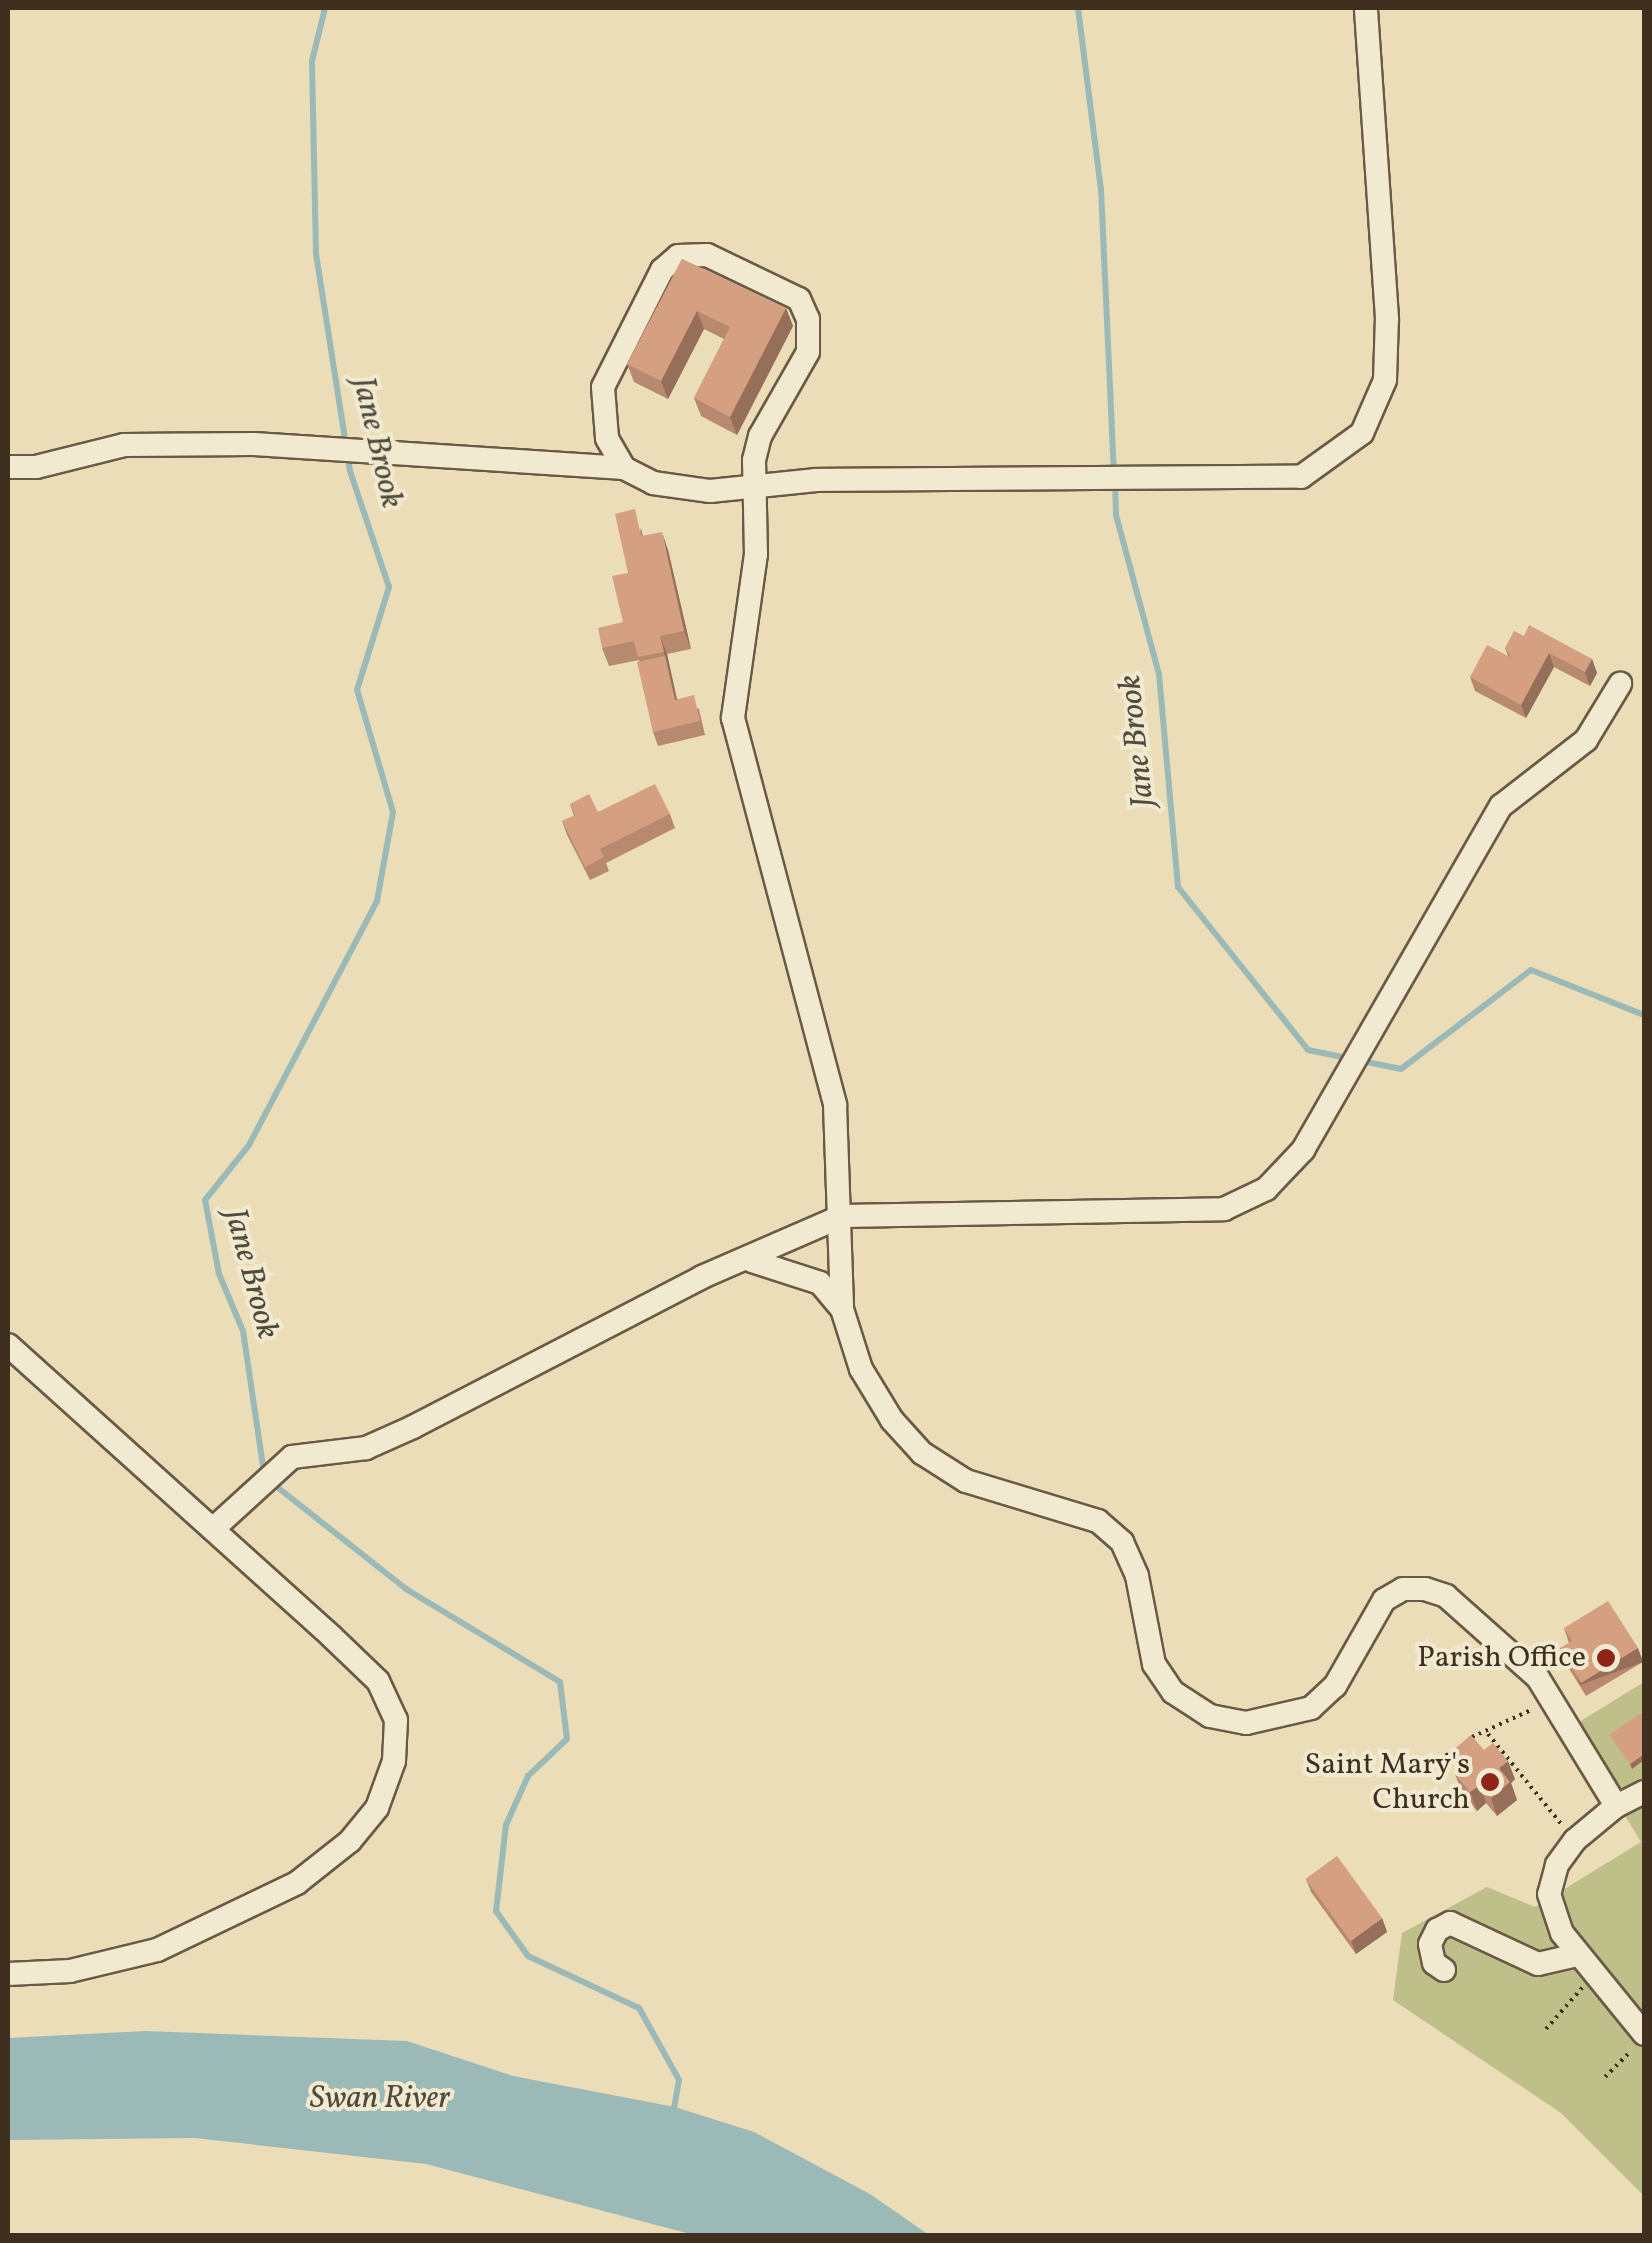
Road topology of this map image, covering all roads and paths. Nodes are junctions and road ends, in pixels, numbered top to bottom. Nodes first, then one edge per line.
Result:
1 (1366, 8) edge
2 (8, 467) edge
3 (624, 468) junction
4 (757, 484) junction
5 (1620, 684) dead end
6 (842, 1216) junction
7 (752, 1260) junction
8 (842, 1310) junction
9 (8, 1345) edge
10 (212, 1528) junction
11 (1553, 1698) junction
12 (1488, 1734) junction
13 (1471, 1738) edge
14 (1455, 1749) edge
15 (1440, 1760) dead end
16 (1644, 1792) edge
17 (1616, 1806) junction
18 (1575, 1840) junction
19 (1577, 1954) junction
20 (1444, 1970) dead end
21 (8, 1974) edge
22 (1588, 1985) dead end
23 (1546, 2029) dead end
24 (1644, 2034) edge
25 (1621, 2059) dead end
26 (1605, 2077) dead end

1 - 4 street
2 - 3 street
3 - 4 street
3 - 4 street
4 - 6 street
5 - 6 street
6 - 7 street
6 - 8 street
7 - 8 street
7 - 10 street
8 - 11 street
9 - 10 street
10 - 21 street
11 - 12 path
11 - 17 street
12 - 13 path
12 - 18 path
14 - 15 path
16 - 17 street
17 - 18 street
18 - 19 street
19 - 20 street
19 - 24 street
22 - 23 path
25 - 26 path

